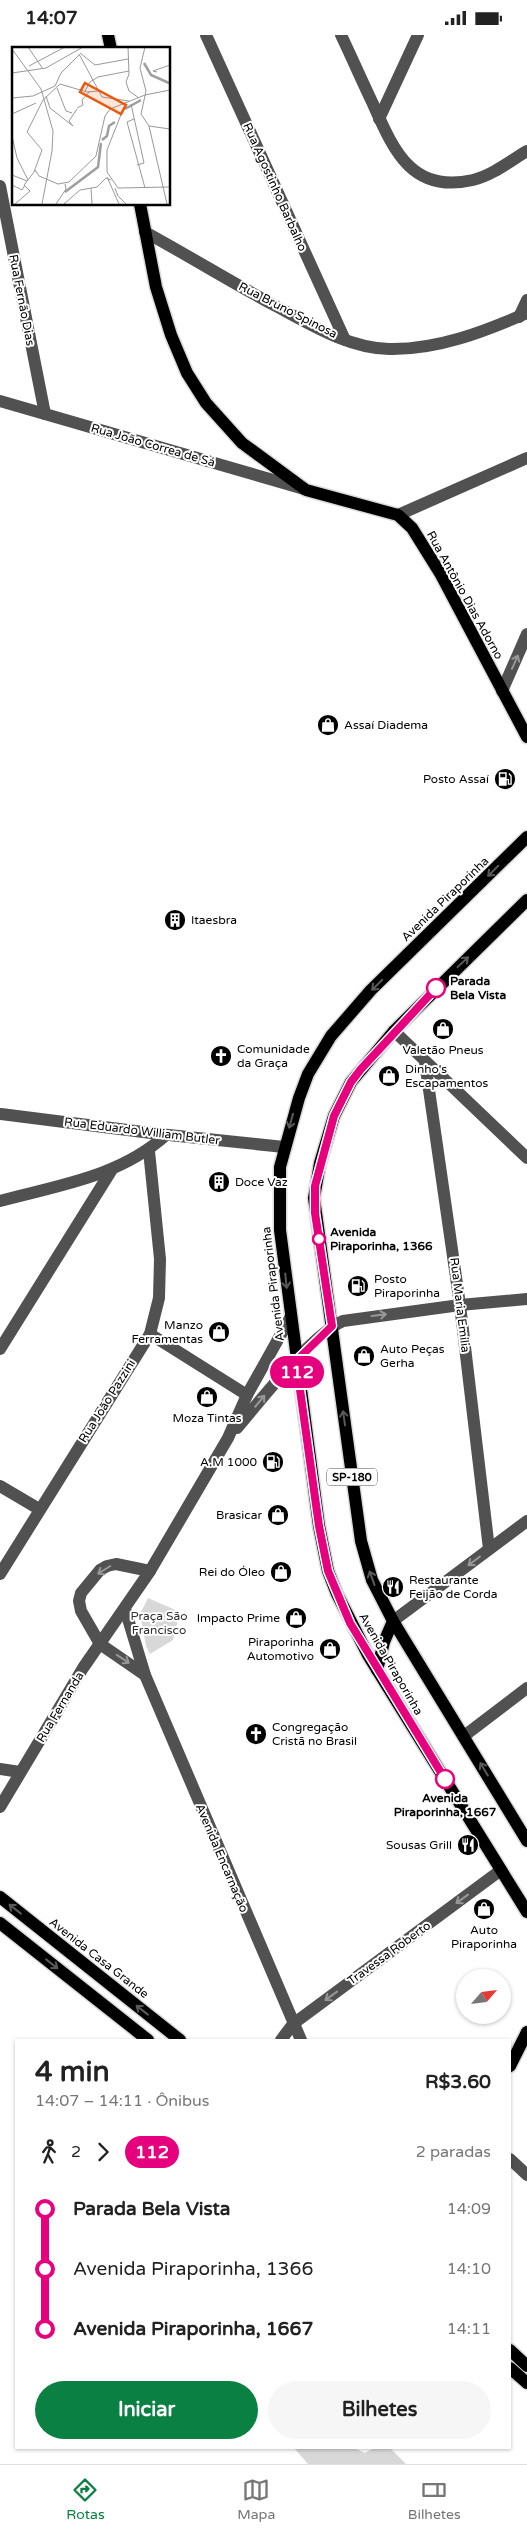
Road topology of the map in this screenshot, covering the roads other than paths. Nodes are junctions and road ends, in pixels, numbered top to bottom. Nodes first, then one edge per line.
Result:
1 (206, 35) edge
2 (341, 35) edge
3 (418, 35) edge
4 (379, 119) junction
5 (527, 151) edge
6 (0, 185) edge
7 (140, 205) edge
8 (145, 231) junction
9 (527, 300) edge
10 (523, 315) edge
11 (345, 340) junction
12 (0, 401) edge
13 (45, 413) junction
14 (527, 458) edge
15 (306, 490) junction
16 (398, 515) junction
17 (527, 634) edge
18 (502, 691) junction
19 (527, 737) edge
20 (527, 837) edge
21 (527, 899) edge
22 (394, 1031) junction
23 (425, 1062) junction
24 (1, 1114) edge
25 (166, 1135) junction
26 (284, 1147) junction
27 (149, 1151) junction
28 (527, 1158) edge
29 (111, 1171) junction
30 (0, 1201) edge
31 (527, 1299) edge
32 (460, 1305) junction
33 (290, 1318) junction
34 (332, 1326) junction
35 (150, 1334) junction
36 (0, 1349) edge
37 (296, 1361) junction
38 (247, 1395) junction
39 (228, 1439) junction
40 (0, 1486) edge
41 (39, 1509) junction
42 (527, 1521) edge
43 (489, 1549) junction
44 (150, 1571) junction
45 (0, 1574) edge
46 (125, 1609) junction
47 (393, 1621) junction
48 (100, 1644) junction
49 (377, 1670) junction
50 (145, 1675) junction
51 (527, 1688) edge
52 (464, 1736) junction
53 (0, 1769) edge
54 (20, 1772) junction
55 (0, 1807) edge
56 (527, 1841) edge
57 (501, 1870) junction
58 (0, 1897) edge
59 (527, 1911) edge
60 (0, 1923) edge
61 (293, 2024) junction
62 (527, 2032) edge
63 (147, 2039) edge
64 (179, 2039) edge
65 (282, 2039) edge
66 (300, 2039) edge
67 (527, 2045) edge
68 (517, 2055) junction
69 (511, 2064) edge
70 (511, 2160) edge
71 (527, 2175) edge
72 (511, 2351) edge
73 (527, 2366) edge
74 (511, 2369) edge
75 (527, 2383) edge

1 - 11 street, Rua Agostinho Barbalho
2 - 4 street
3 - 4 street
4 - 5 street
6 - 13 street, Rua Fernão Dias
7 - 8 main road
8 - 11 street, Rua Bruno Spinosa
8 - 15 main road
9 - 10 street
10 - 11 street, Rua Bruno Spinosa
12 - 13 street, Rua João Correa de Sá
13 - 15 street, Rua João Correa de Sá
14 - 16 street
15 - 16 main road
16 - 18 main road, Rua Antônio Dias Adorno
18 -> 17 street
18 - 19 main road, Rua Antônio Dias Adorno
20 -> 26 main road, Avenida Piraporinha / SP-180
22 -> 21 main road, Avenida Piraporinha / SP-180
22 - 23 street
22 - 34 main road, Avenida Piraporinha / SP-180
23 - 28 street
23 - 32 street, Rua Maria Emília
24 - 25 street, Rua Eduardo William Butler
25 - 26 street, Rua Eduardo William Butler
25 - 27 street
26 -> 33 main road, Avenida Piraporinha / SP-180
27 - 29 street
27 - 35 street, Rua João Pazzini
29 - 30 street
29 - 36 street
31 - 32 street
34 -> 32 street
32 - 43 street, Rua Maria Emília
33 - 37 main road, Avenida Piraporinha / SP-180
33 - 38 street
34 - 37 street
47 -> 34 main road, Avenida Piraporinha / SP-180
35 - 38 street
35 - 41 street, Rua João Pazzini
39 -> 37 street
37 - 49 main road, Avenida Piraporinha / SP-180
38 - 39 street
39 - 44 street
40 - 41 street
41 - 45 street, Rua João Pazzini
42 - 43 street
43 -> 47 street
44 - 46 street
44 -> 48 street
46 - 48 street, Rua Fernanda
46 - 50 street, Avenida Encarnação
47 - 49 main road
47 - 52 main road, Avenida Piraporinha / SP-180
48 -> 50 street
48 - 54 street, Rua Fernanda
49 - 57 main road, Avenida Piraporinha / SP-180
50 - 61 street, Avenida Encarnação
51 - 52 street
56 -> 52 main road, Avenida Piraporinha / SP-180
53 - 54 street
54 - 55 street, Rua Fernanda
57 - 59 main road, Avenida Piraporinha / SP-180
57 -> 61 street, Travessa Roberto
64 -> 58 main road, Avenida Casa Grande
60 -> 63 main road
61 - 65 street, Travessa Roberto
61 - 66 street, Avenida Encarnação
62 - 68 main road
67 - 68 main road
68 - 69 main road
70 - 71 street
72 - 73 main road
74 - 75 main road

